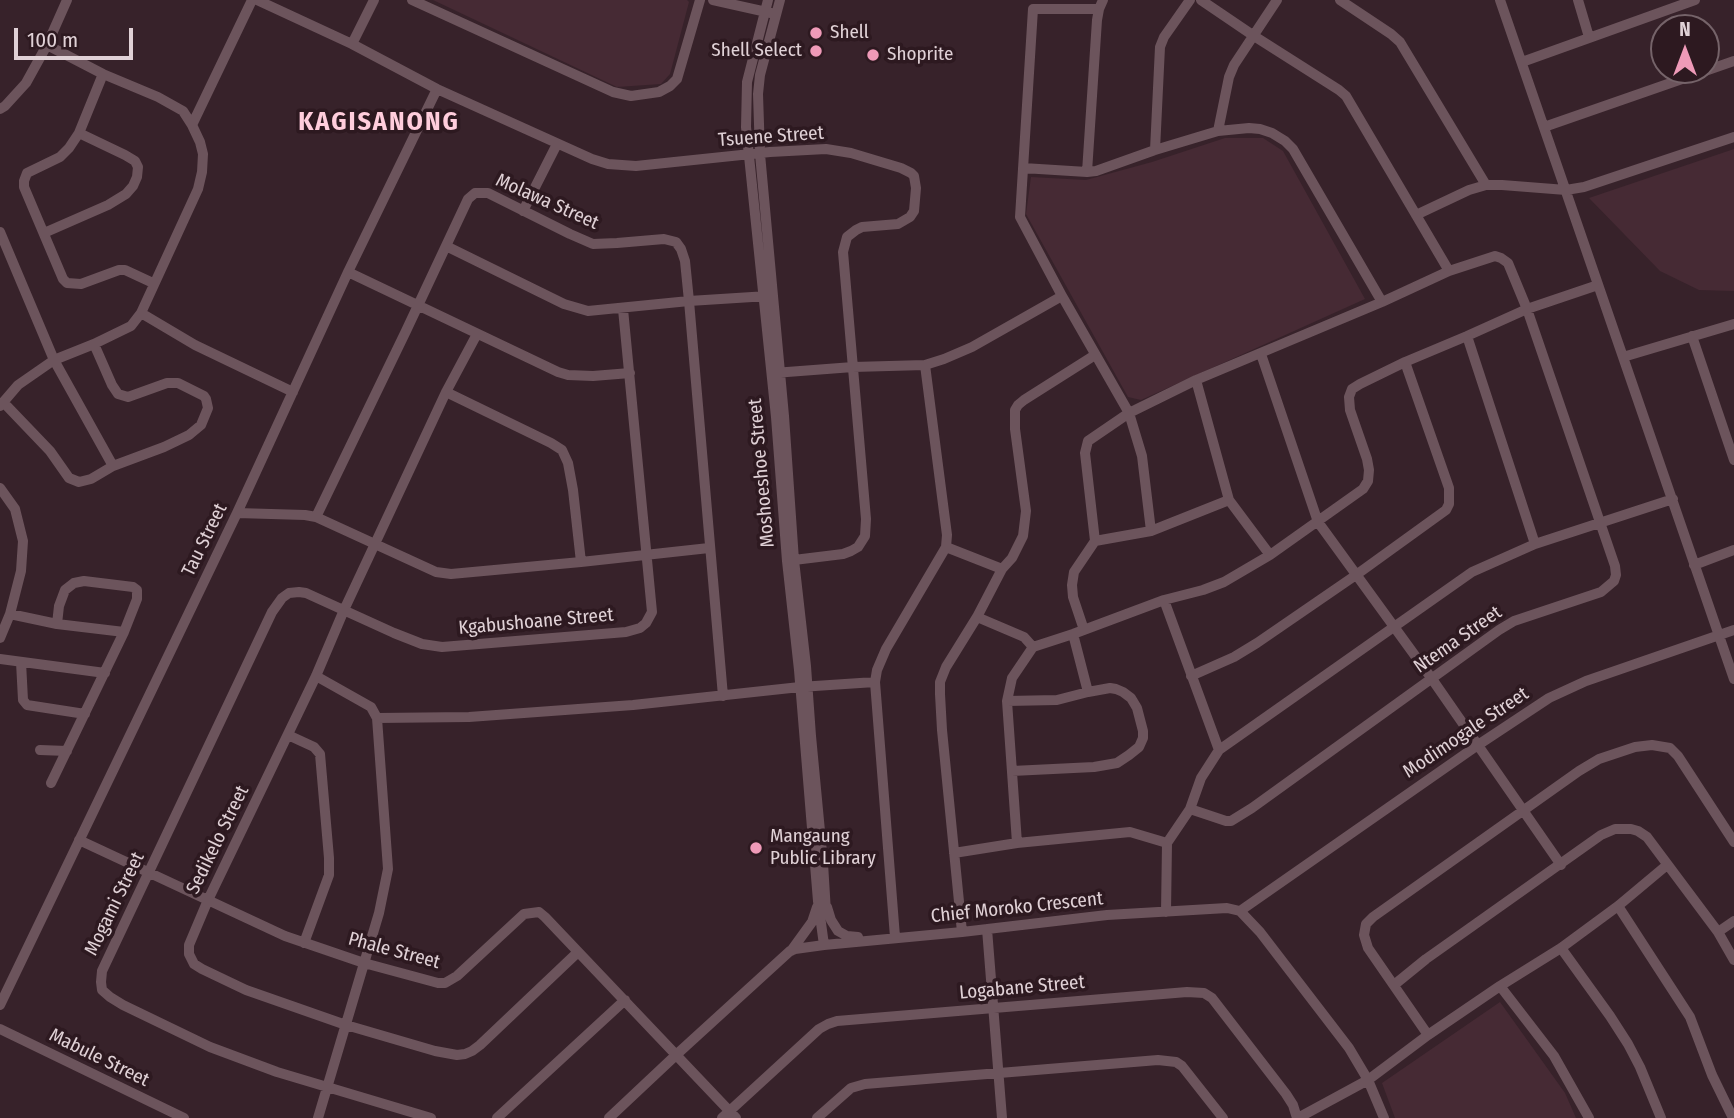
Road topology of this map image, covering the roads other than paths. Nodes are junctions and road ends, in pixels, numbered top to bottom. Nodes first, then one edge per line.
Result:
1 (67, 0) edge
2 (254, 0) edge
3 (374, 0) edge
4 (412, 0) edge
5 (700, 0) edge
6 (713, 0) edge
7 (768, 0) edge
8 (780, 0) edge
9 (1190, 0) edge
10 (1201, 0) edge
11 (1277, 0) edge
12 (1340, 0) edge
13 (1500, 0) edge
14 (1578, 0) edge
15 (1695, 0) edge
16 (1029, 4) edge
17 (1101, 5) edge
18 (765, 12) junction
19 (777, 14) junction
20 (1254, 36) junction
21 (1589, 37) junction
22 (352, 44) junction
23 (47, 45) junction
24 (1734, 61) edge
25 (1522, 62) junction
26 (103, 74) junction
27 (438, 89) junction
28 (0, 109) edge
29 (192, 125) junction
30 (1544, 127) junction
31 (1218, 131) junction
32 (79, 133) junction
33 (1734, 137) edge
34 (557, 144) junction
35 (1155, 150) junction
36 (760, 154) junction
37 (748, 155) junction
38 (1023, 168) junction
39 (1087, 172) junction
40 (1486, 185) junction
41 (1566, 190) junction
42 (523, 211) junction
43 (1416, 215) junction
44 (0, 232) edge
45 (44, 233) junction
46 (446, 246) junction
47 (1449, 271) junction
48 (348, 272) junction
49 (153, 283) junction
50 (1598, 285) junction
51 (767, 296) junction
52 (1062, 296) junction
53 (689, 301) junction
54 (1382, 302) junction
55 (418, 307) junction
56 (623, 309) junction
57 (1527, 309) junction
58 (141, 313) junction
59 (1734, 324) edge
60 (477, 334) junction
61 (1467, 336) junction
62 (1692, 336) junction
63 (94, 344) junction
64 (1261, 354) junction
65 (1096, 355) junction
66 (1623, 357) junction
67 (54, 360) junction
68 (1405, 362) junction
69 (925, 365) junction
70 (853, 367) junction
71 (629, 373) junction
72 (775, 373) junction
73 (1196, 380) junction
74 (446, 391) junction
75 (293, 392) junction
76 (2, 404) edge
77 (1129, 413) junction
78 (1734, 460) edge
79 (113, 466) junction
80 (0, 488) edge
81 (1673, 499) junction
82 (1230, 500) junction
83 (237, 513) junction
84 (316, 517) junction
85 (1318, 522) junction
86 (1599, 524) junction
87 (1151, 531) junction
88 (1095, 541) junction
89 (376, 544) junction
90 (1535, 544) junction
91 (946, 547) junction
92 (709, 548) junction
93 (1734, 550) edge
94 (646, 555) junction
95 (1270, 555) junction
96 (794, 560) junction
97 (581, 562) junction
98 (1694, 565) junction
99 (1002, 569) junction
100 (1356, 575) junction
101 (289, 593) joint
102 (1164, 600) junction
103 (344, 610) junction
104 (10, 614) junction
105 (977, 617) junction
106 (57, 624) junction
107 (1394, 627) junction
108 (1084, 630) junction
109 (1734, 630) edge
110 (124, 632) junction
111 (1073, 634) junction
112 (1718, 635) junction
113 (0, 638) edge
114 (1033, 647) junction
115 (0, 659) edge
116 (21, 662) junction
117 (104, 673) junction
118 (316, 676) junction
119 (1191, 677) junction
120 (1432, 679) junction
121 (1734, 679) edge
122 (875, 682) junction
123 (804, 687) junction
124 (1088, 692) junction
125 (723, 696) junction
126 (1007, 701) junction
127 (85, 714) junction
128 (377, 718) junction
129 (288, 734) junction
130 (1478, 745) junction
131 (40, 750) dead end
132 (1219, 750) junction
133 (67, 751) junction
134 (1012, 771) junction
135 (51, 783) dead end
136 (1189, 809) junction
137 (1524, 810) junction
138 (79, 840) junction
139 (1734, 842) edge
140 (1017, 843) junction
141 (1167, 843) junction
142 (954, 853) junction
143 (1561, 865) junction
144 (1667, 865) junction
145 (149, 873) junction
146 (208, 900) junction
147 (822, 900) junction
148 (1618, 906) junction
149 (1240, 911) junction
150 (1166, 912) junction
151 (1734, 921) edge
152 (987, 929) junction
153 (961, 932) junction
154 (1718, 932) junction
155 (895, 937) junction
156 (872, 940) junction
157 (304, 943) junction
158 (826, 944) junction
159 (1560, 948) junction
160 (790, 951) junction
161 (578, 952) junction
162 (1734, 960) edge
163 (364, 963) junction
164 (1394, 985) junction
165 (1500, 986) junction
166 (625, 1000) junction
167 (0, 1005) edge
168 (993, 1008) junction
169 (346, 1025) junction
170 (0, 1029) edge
171 (1428, 1035) junction
172 (676, 1055) junction
173 (998, 1073) junction
174 (1368, 1080) junction
175 (326, 1088) junction
176 (729, 1116) edge
177 (184, 1118) edge
178 (318, 1118) edge
179 (431, 1118) edge
180 (497, 1118) edge
181 (609, 1118) edge
182 (817, 1118) edge
183 (1002, 1118) edge
184 (1223, 1118) edge
185 (1297, 1118) edge
186 (1384, 1118) edge
187 (1589, 1118) edge
188 (1661, 1118) edge
189 (1733, 1118) edge

1 - 23 street
2 - 22 street, Tsuene Street
2 - 29 street
3 - 22 street
4 - 5 street
6 - 18 street
7 - 18 street, Moshoeshoe Street
8 - 19 street, Moshoeshoe Street
9 - 35 street
10 - 20 street
11 - 20 street
12 - 40 street
13 - 25 street
14 - 21 street
15 - 21 street
16 - 17 street
16 - 38 street
17 - 39 street
18 - 19 street
18 - 37 street, Moshoeshoe Street
19 - 36 street, Moshoeshoe Street
20 - 31 street
20 - 43 street
21 - 25 street
22 - 27 street, Tsuene Street
23 - 26 street
23 - 28 street
24 - 30 street
25 - 30 street
26 - 29 street
26 - 32 street
27 - 34 street, Tsuene Street
27 - 48 street, Tau Street
29 - 49 street
30 - 41 street
31 - 35 street
31 - 54 street
32 - 45 street
32 - 45 street
33 - 41 street
34 - 37 street, Tsuene Street
34 - 42 street
35 - 39 street
36 - 37 street, Tsuene Street
36 - 51 street, Moshoeshoe Street
36 - 70 street, Tsuene Street
37 - 51 street, Moshoeshoe Street
38 - 39 street
38 - 52 street
40 - 41 street
40 - 43 street
41 - 50 street
42 - 46 street, Molawa Street
42 - 53 street, Molawa Street
43 - 47 street
44 - 67 street
45 - 49 street
46 - 55 street, Molawa Street
46 - 56 street
47 - 54 street
47 - 57 street, Ntema Street
48 - 55 street
48 - 75 street, Tau Street
49 - 58 street
50 - 57 street
50 - 66 street
51 - 53 street
51 - 72 street, Moshoeshoe Street
52 - 65 street
52 - 69 street
53 - 56 street
53 - 92 street, Molawa Street
54 - 64 street
55 - 60 street
55 - 84 street, Molawa Street
56 - 71 street, Kgabushoane Street
57 - 61 street
57 - 86 street, Ntema Street
58 - 63 street
58 - 75 street
59 - 62 street
60 - 71 street
60 - 74 street, Sedikelo Street
61 - 68 street
61 - 90 street
62 - 66 street
62 - 78 street
63 - 67 street
63 - 79 street
64 - 73 street
64 - 85 street
65 - 77 street
65 - 99 street
66 - 81 street
67 - 76 street
67 - 79 street
68 - 85 street
68 - 100 street
69 - 70 street
69 - 91 street
70 - 72 street
70 - 96 street, Tsuene Street
71 - 94 street, Kgabushoane Street
72 - 96 street, Moshoeshoe Street
72 - 123 street, Moshoeshoe Street
73 - 77 street
73 - 82 street
74 - 89 street, Sedikelo Street
74 - 97 street
75 - 83 street, Tau Street
76 - 79 street
77 - 87 street
77 - 88 street
80 - 104 street
81 - 86 street
81 - 98 street
82 - 87 street
82 - 95 street
83 - 84 street
83 - 138 street, Tau Street
84 - 89 street
85 - 95 street
85 - 100 street
86 - 90 street
86 - 120 street, Ntema Street
87 - 88 street
88 - 108 street
89 - 97 street
89 - 103 street, Sedikelo Street
90 - 107 street
91 - 99 street
91 - 122 street
92 - 94 street
92 - 125 street, Molawa Street
93 - 98 street
94 - 97 street
94 - 103 street, Kgabushoane Street
95 - 102 street
96 - 123 street, Moshoeshoe Street
98 - 112 street
99 - 105 street
100 - 107 street
100 - 119 street
101 - 103 street, Kgabushoane Street
101 - 145 street, Mogami Street
102 - 108 street
102 - 119 street
103 - 118 street, Sedikelo Street
104 - 106 street
104 - 113 street
105 - 114 street
105 - 142 street
106 - 110 street
106 - 110 street
107 - 120 street
107 - 132 street
108 - 111 street
109 - 112 street, Modimogale Street
110 - 117 street
111 - 114 street
111 - 124 street
112 - 121 street
112 - 130 street, Modimogale Street
114 - 126 street
115 - 116 street
116 - 117 street
116 - 127 street
117 - 127 street
118 - 128 street
118 - 129 street, Sedikelo Street
119 - 132 street
120 - 130 street
120 - 136 street, Ntema Street
122 - 123 street
122 - 155 street
123 - 125 street
123 - 147 street, Moshoeshoe Street
124 - 126 street
124 - 134 street
125 - 128 street
126 - 134 street
127 - 133 street
128 - 163 street
129 - 146 street, Sedikelo Street
129 - 157 street
130 - 137 street
130 - 149 street, Modimogale Street
131 - 133 street
132 - 136 street
133 - 135 street
134 - 140 street
136 - 141 street
137 - 139 street
137 - 143 street
137 - 164 street
138 - 145 street, Phale Street
138 - 167 street, Tau Street
140 - 141 street
140 - 142 street
141 - 150 street
142 - 153 street
143 - 144 street
143 - 164 street
144 - 148 street
144 - 154 street
145 - 146 street, Phale Street
145 - 175 street, Mogami Street
146 - 157 street, Phale Street
146 - 169 street, Sedikelo Street
147 - 156 street
147 - 158 street, Moshoeshoe Street
147 - 160 street
148 - 159 street
148 - 189 street
149 - 150 street, Chief Moroko Crescent
149 - 174 street
150 - 152 street, Chief Moroko Crescent
151 - 154 street
152 - 153 street, Chief Moroko Crescent
152 - 168 street
153 - 155 street, Chief Moroko Crescent
154 - 162 street
155 - 156 street, Chief Moroko Crescent
156 - 158 street, Chief Moroko Crescent
157 - 163 street, Phale Street
158 - 160 street, Chief Moroko Crescent
159 - 165 street
159 - 188 street
160 - 172 street
161 - 163 street, Phale Street
161 - 166 street, Phale Street
161 - 169 street, Sedikelo Street
163 - 169 street
164 - 171 street
165 - 171 street
165 - 187 street
166 - 172 street, Phale Street
166 - 180 street
168 - 173 street
168 - 176 street, Logabane Street
168 - 185 street, Logabane Street
169 - 175 street
170 - 177 street, Mabule Street
171 - 174 street
172 - 176 street, Phale Street
172 - 181 street
173 - 182 street
173 - 183 street
173 - 184 street
174 - 185 street
174 - 186 street
175 - 178 street
175 - 179 street, Mogami Street

